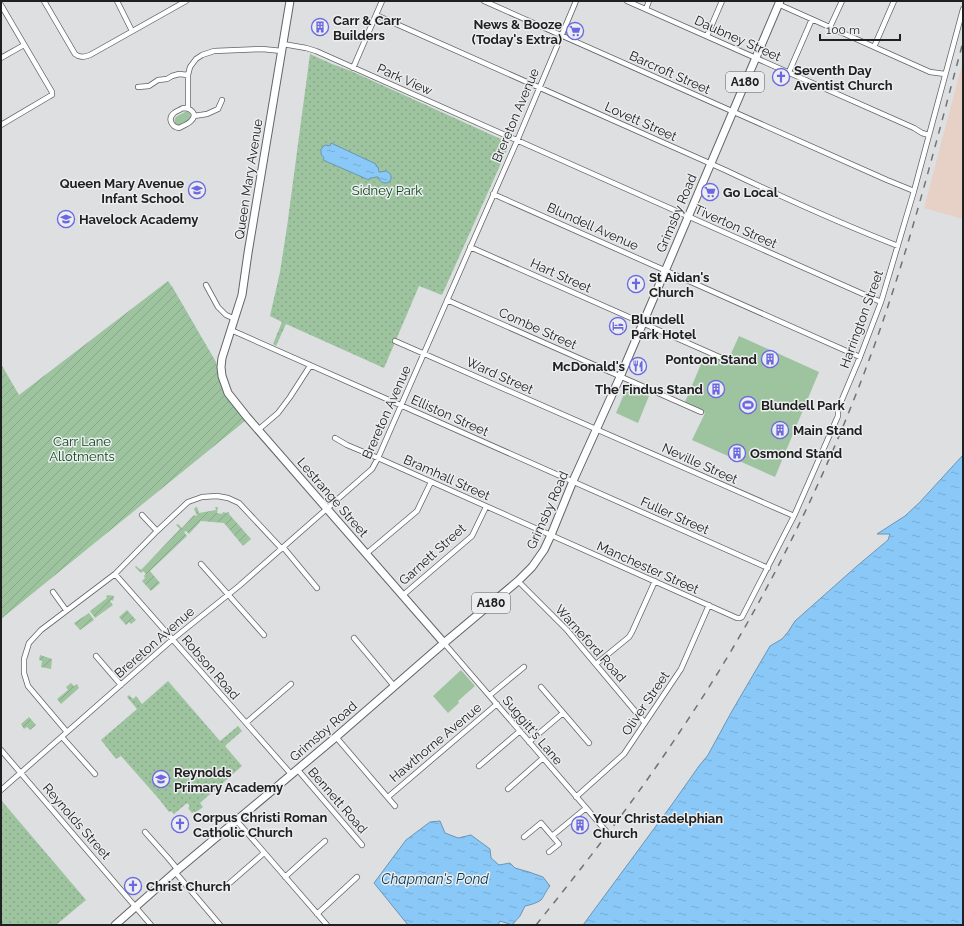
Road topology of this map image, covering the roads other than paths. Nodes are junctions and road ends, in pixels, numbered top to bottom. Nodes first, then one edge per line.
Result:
1 (44, 1) edge
2 (116, 1) edge
3 (184, 1) edge
4 (290, 1) edge
5 (382, 1) edge
6 (484, 1) edge
7 (576, 1) edge
8 (627, 1) edge
9 (649, 1) edge
10 (722, 1) edge
11 (842, 1) edge
12 (894, 1) edge
13 (779, 3) edge
14 (1, 5) edge
15 (646, 9) junction
16 (963, 9) edge
17 (376, 15) junction
18 (812, 19) junction
19 (830, 27) junction
20 (132, 31) junction
21 (562, 35) junction
22 (707, 36) junction
23 (24, 45) junction
24 (874, 47) junction
25 (282, 48) junction
26 (1, 58) edge
27 (756, 58) junction
28 (353, 68) junction
29 (789, 72) junction
30 (188, 74) junction
31 (945, 74) junction
32 (138, 86) dead end
33 (539, 88) junction
34 (222, 100) dead end
35 (188, 108) junction
36 (732, 112) junction
37 (194, 116) junction
38 (1, 125) edge
39 (929, 135) junction
40 (517, 141) junction
41 (710, 164) junction
42 (914, 191) junction
43 (494, 194) junction
44 (688, 216) junction
45 (898, 246) junction
46 (470, 247) junction
47 (664, 270) junction
48 (206, 285) dead end
49 (447, 300) junction
50 (881, 302) junction
51 (235, 319) junction
52 (642, 323) junction
53 (231, 330) junction
54 (395, 341) dead end
55 (424, 353) junction
56 (860, 357) junction
57 (222, 358) joint
58 (724, 359) dead end
59 (310, 366) junction
60 (620, 377) junction
61 (401, 406) junction
62 (701, 412) dead end
63 (596, 429) junction
64 (258, 430) junction
65 (335, 438) dead end
66 (378, 458) junction
67 (573, 481) junction
68 (431, 482) junction
69 (486, 507) junction
70 (327, 508) junction
71 (142, 515) dead end
72 (794, 516) junction
73 (157, 531) junction
74 (551, 535) junction
75 (282, 548) junction
76 (366, 554) junction
77 (201, 564) dead end
78 (768, 568) junction
79 (115, 574) junction
80 (518, 581) junction
81 (655, 581) junction
82 (317, 588) dead end
83 (53, 592) dead end
84 (228, 594) junction
85 (402, 596) junction
86 (709, 605) junction
87 (66, 610) junction
88 (737, 618) joint
89 (264, 635) dead end
90 (354, 638) dead end
91 (173, 639) junction
92 (444, 643) junction
93 (96, 656) dead end
94 (596, 664) junction
95 (524, 667) dead end
96 (291, 684) dead end
97 (121, 685) junction
98 (394, 686) junction
99 (541, 687) dead end
100 (490, 695) junction
101 (497, 704) junction
102 (563, 713) junction
103 (246, 723) junction
104 (645, 723) junction
105 (520, 731) junction
106 (67, 732) junction
107 (62, 736) junction
108 (336, 737) junction
109 (529, 742) junction
110 (589, 743) dead end
111 (1, 750) edge
112 (543, 758) junction
113 (479, 766) dead end
114 (297, 769) junction
115 (21, 773) junction
116 (95, 774) dead end
117 (291, 774) junction
118 (508, 789) dead end
119 (1, 790) edge
120 (388, 797) junction
121 (576, 798) junction
122 (395, 806) dead end
123 (586, 808) junction
124 (236, 820) junction
125 (145, 832) dead end
126 (606, 832) dead end
127 (552, 836) junction
128 (524, 837) dead end
129 (325, 841) dead end
130 (362, 845) dead end
131 (549, 852) dead end
132 (264, 853) junction
133 (176, 871) junction
134 (285, 877) junction
135 (357, 877) dead end
136 (224, 888) dead end
137 (136, 907) junction
138 (317, 914) junction
139 (115, 925) edge
140 (151, 925) edge
141 (220, 925) edge
142 (327, 925) edge

1 - 20 street
2 - 20 street
3 - 20 street
4 - 25 main road, Queen Mary Avenue
5 - 17 street
6 - 21 street, Barcroft Street
7 - 21 street, Brereton Avenue
8 - 15 street, Daubney Street
9 - 15 street
10 - 22 street
11 - 19 street
12 - 24 street
13 - 18 street
13 - 27 main road, Grimsby Road / A180
14 - 23 street
15 - 22 street, Daubney Street
16 - 31 street, Harrington Street
17 - 28 street
17 - 33 street, Lovett Street
18 - 19 street
18 - 29 street
19 - 24 street
21 - 33 street, Brereton Avenue
21 - 36 street, Barcroft Street
22 - 27 street, Daubney Street
23 - 26 street
23 - 38 street
24 - 31 street
25 - 28 street, Park View
25 - 30 street, Park View
25 - 51 main road, Queen Mary Avenue
27 - 29 street, Daubney Street
27 - 36 main road, Grimsby Road / A180
28 - 40 street, Park View
29 - 39 street, Daubney Street
30 - 32 street
30 - 35 street
31 - 39 street, Harrington Street
33 - 40 street, Brereton Avenue
33 - 41 street, Lovett Street
34 - 37 street
35 - 37 street
35 - 37 street
36 - 41 main road, Grimsby Road / A180
36 - 42 street, Barcroft Street
39 - 42 street, Harrington Street
40 - 43 street, Brereton Avenue
40 - 44 street, Tiverton Street
41 - 44 main road, Grimsby Road / A180
41 - 45 street, Lovett Street
42 - 45 street, Harrington Street
43 - 46 street, Brereton Avenue
43 - 47 street, Blundell Avenue
44 - 47 main road, Grimsby Road / A180
44 - 50 street, Tiverton Street
45 - 50 street, Harrington Street
46 - 49 street, Brereton Avenue
46 - 52 street, Hart Street
47 - 52 main road, Grimsby Road / A180
47 - 56 street, Blundell Avenue
48 - 51 street
49 - 55 street, Brereton Avenue
49 - 60 street, Combe Street
50 - 56 street, Harrington Street
51 - 53 main road, Queen Mary Avenue
52 - 58 street, Hart Street
52 - 60 main road, Grimsby Road / A180
53 - 57 main road, Queen Mary Avenue
53 - 59 street, Elliston Street
54 - 55 street, Ward Street
55 - 61 street, Brereton Avenue
55 - 63 street, Ward Street
56 - 72 street, Harrington Street
57 - 64 main road, Lestrange Street
59 - 61 street, Elliston Street
59 - 64 street
60 - 62 street, Combe Street
60 - 63 main road, Grimsby Road / A180
61 - 66 street, Brereton Avenue
61 - 67 street, Elliston Street
63 - 67 main road, Grimsby Road / A180
63 - 72 street, Neville Street
64 - 70 main road, Lestrange Street
65 - 66 street, Bramhall Street
66 - 68 street, Bramhall Street
66 - 70 street, Brereton Avenue
67 - 74 main road, Grimsby Road / A180
67 - 78 street, Fuller Street
68 - 69 street, Bramhall Street
68 - 76 street
69 - 74 street, Bramhall Street
69 - 85 street, Garnett Street
70 - 75 street, Brereton Avenue
70 - 76 main road, Lestrange Street
71 - 73 street
72 - 78 street, Harrington Street
73 - 75 street
73 - 79 street
74 - 80 main road, Grimsby Road / A180
74 - 81 street, Manchester Street
75 - 82 street
75 - 84 street, Brereton Avenue
76 - 85 main road, Lestrange Street
77 - 84 street
78 - 88 street, Harrington Street
79 - 87 street
79 - 91 street, Robson Road
80 - 92 main road, Grimsby Road / A180
80 - 94 street, Warneford Road
81 - 86 street, Manchester Street
81 - 94 street
83 - 87 street
84 - 89 street
84 - 91 street, Brereton Avenue
85 - 92 main road, Lestrange Street
86 - 88 street, Manchester Street
86 - 104 street, Oliver Street
87 - 106 street
90 - 98 street
91 - 97 street, Brereton Avenue
91 - 103 street, Robson Road
92 - 98 main road, Grimsby Road / A180
92 - 100 street, Suggitt's Lane
93 - 97 street
94 - 104 street, Warneford Road
95 - 100 street
96 - 103 street
97 - 106 street, Brereton Avenue
98 - 108 main road, Grimsby Road / A180
99 - 102 street
100 - 101 street, Suggitt's Lane
101 - 105 street, Suggitt's Lane
101 - 120 street, Hawthorne Avenue
102 - 109 street
102 - 110 street
103 - 117 street, Robson Road
104 - 121 street, Oliver Street
105 - 109 street, Suggitt's Lane
105 - 113 street
106 - 107 street, Brereton Avenue
107 - 115 street, Brereton Avenue
107 - 116 street
108 - 114 main road, Grimsby Road / A180
108 - 120 street
109 - 112 street, Suggitt's Lane
111 - 115 street, Reynolds Street
112 - 118 street
112 - 121 street, Suggitt's Lane
114 - 117 main road, Grimsby Road / A180
114 - 130 street, Bennett Road
115 - 119 street, Brereton Avenue
115 - 137 street, Reynolds Street
117 - 124 main road, Grimsby Road / A180
120 - 122 street
121 - 123 street, Suggitt's Lane
123 - 126 street, Suggitt's Lane
123 - 127 street
124 - 132 street
124 - 133 main road, Grimsby Road / A180
125 - 133 street
127 - 128 street
127 - 131 street
129 - 134 street
132 - 134 street
132 - 136 street
133 - 137 main road, Grimsby Road / A180
133 - 141 street
134 - 138 street
135 - 138 street
137 - 139 main road, Grimsby Road / A180
137 - 140 street, Reynolds Street
138 - 142 street

